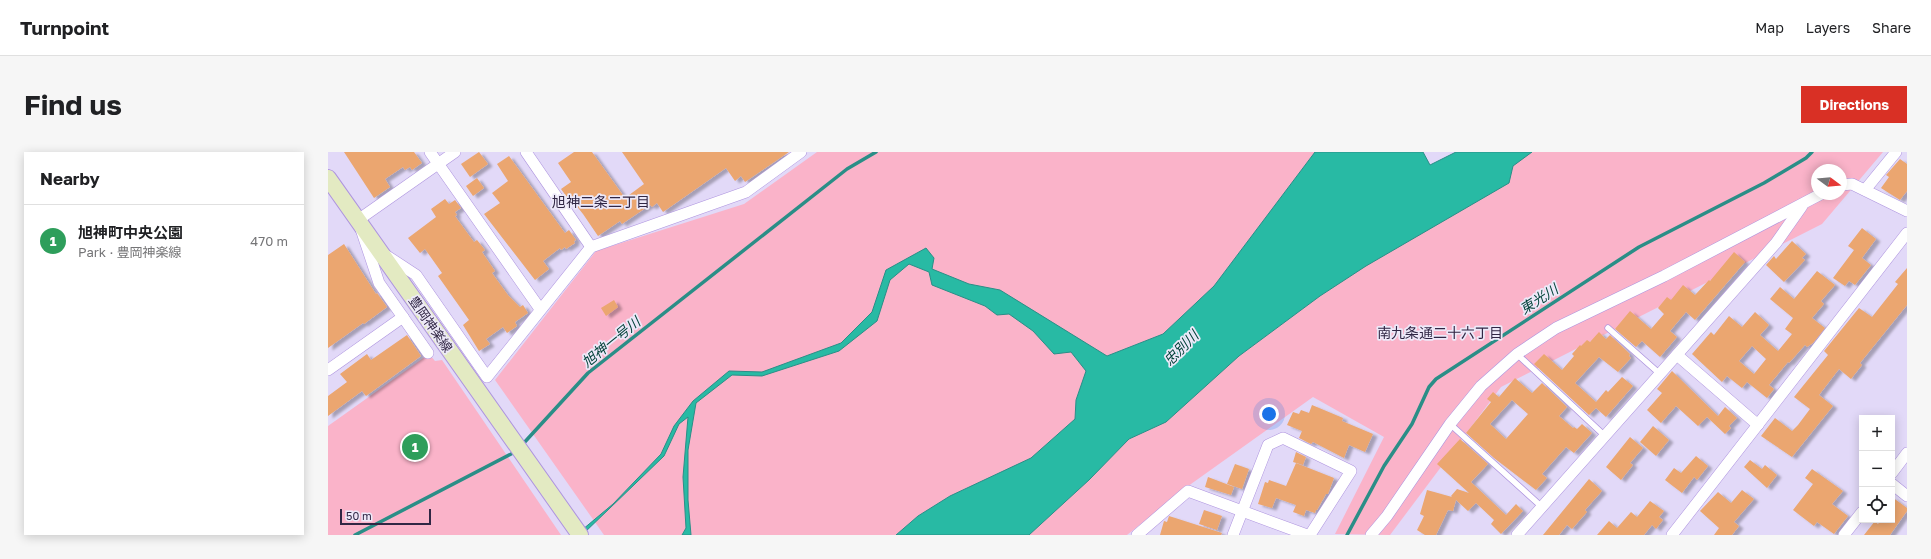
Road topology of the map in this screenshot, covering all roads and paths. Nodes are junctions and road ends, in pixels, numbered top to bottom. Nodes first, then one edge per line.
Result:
1 (430, 152) edge
2 (454, 152) edge
3 (526, 152) edge
4 (801, 152) edge
5 (1896, 152) edge
6 (438, 164) junction
7 (328, 178) edge
8 (1847, 184) edge
9 (1865, 190) junction
10 (1811, 200) edge
11 (1803, 204) junction
12 (1907, 211) edge
13 (358, 220) junction
14 (1907, 233) edge
15 (591, 247) junction
16 (380, 252) junction
17 (540, 309) junction
18 (403, 317) junction
19 (1608, 328) dead end
20 (428, 353) dead end
21 (1517, 354) junction
22 (1677, 355) junction
23 (330, 365) edge
24 (1660, 374) junction
25 (1450, 424) junction
26 (1758, 425) junction
27 (1606, 436) junction
28 (1907, 453) edge
29 (1895, 469) edge
30 (1895, 486) edge
31 (1907, 496) edge
32 (1542, 507) junction
33 (1242, 511) junction
34 (1859, 516) edge
35 (580, 535) edge
36 (1137, 535) edge
37 (1233, 535) edge
38 (1309, 535) edge
39 (1371, 535) edge
40 (1517, 535) edge
41 (1672, 535) edge
42 (1844, 535) edge

1 - 6 street
2 - 6 street
3 - 15 street
4 - 15 street
5 - 9 street
6 - 13 street
6 - 17 street
7 - 13 main road, 豊岡神楽線
8 - 9 street
9 - 12 street
10 - 11 street
11 - 21 street
11 - 22 street
13 - 16 main road, 豊岡神楽線
13 - 18 street
14 - 26 street
15 - 17 street
16 - 17 street
16 - 35 main road, 豊岡神楽線
18 - 20 street
18 - 23 street
19 - 24 lane
21 - 25 street
21 - 27 lane
22 - 24 street
22 - 26 street
24 - 27 street
25 - 32 lane
25 - 39 street
26 - 41 street
27 - 32 street
28 - 29 street
30 - 31 street
32 - 40 street
33 - 36 street
33 - 37 street
33 - 38 street
33 - 38 street
34 - 42 street

